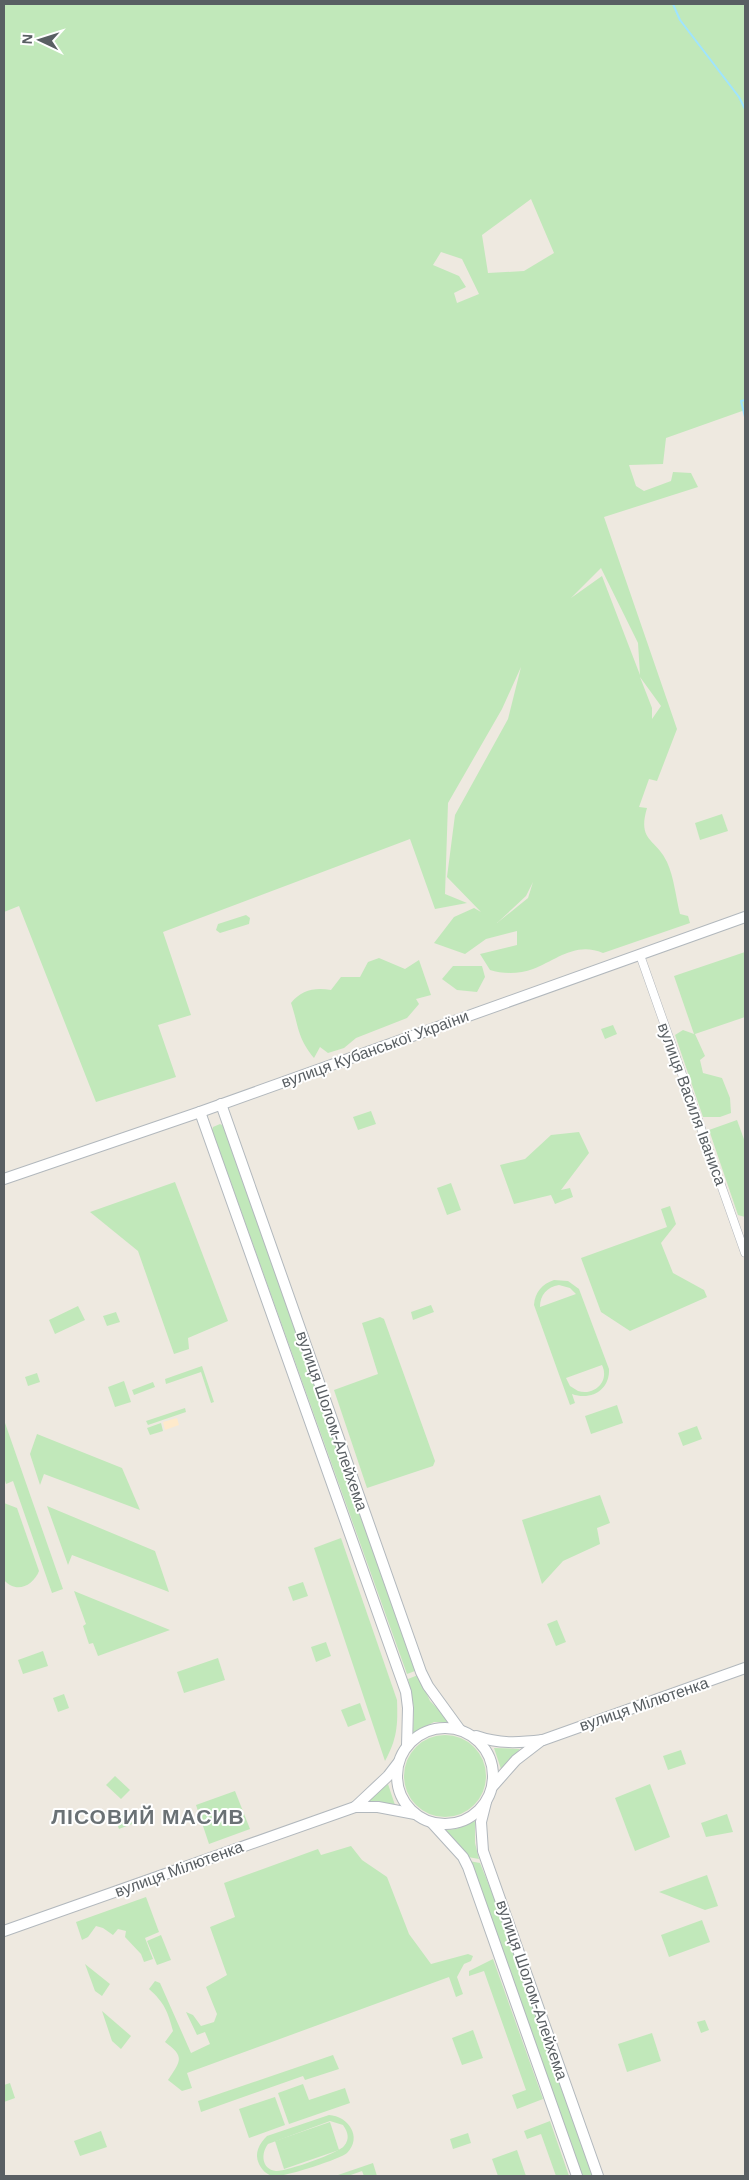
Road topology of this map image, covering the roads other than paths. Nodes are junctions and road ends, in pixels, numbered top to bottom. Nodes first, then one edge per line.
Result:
1 (745, 917) edge
2 (640, 954) junction
3 (221, 1104) junction
4 (200, 1112) junction
5 (4, 1179) edge
6 (745, 1253) edge
7 (745, 1668) edge
8 (464, 1731) junction
9 (543, 1740) junction
10 (407, 1746) junction
11 (398, 1763) junction
12 (492, 1786) junction
13 (486, 1802) junction
14 (355, 1807) junction
15 (415, 1814) junction
16 (432, 1823) junction
17 (4, 1931) edge
18 (577, 2176) edge
19 (598, 2176) edge

1 - 2 street, вулиця Кубанської України
2 - 3 street, вулиця Кубанської України
2 - 6 street, вулиця Василя Іваниса
3 - 4 street, вулиця Кубанської України
3 - 8 street, вулиця Шолом-Алейхема
4 - 5 street, вулиця Кубанської України
4 - 10 street, вулиця Шолом-Алейхема
7 - 9 street, вулиця Мілютенка
8 - 9 street, вулиця Мілютенка
8 - 10 street
8 - 12 street
9 - 12 street, вулиця Мілютенка
10 - 11 street
11 - 14 street, вулиця Мілютенка
11 - 15 street
12 - 13 street
13 - 16 street
13 - 19 street, вулиця Шолом-Алейхема
14 - 15 street, вулиця Мілютенка
14 - 17 street, вулиця Мілютенка
15 - 16 street
16 - 18 street, вулиця Шолом-Алейхема

